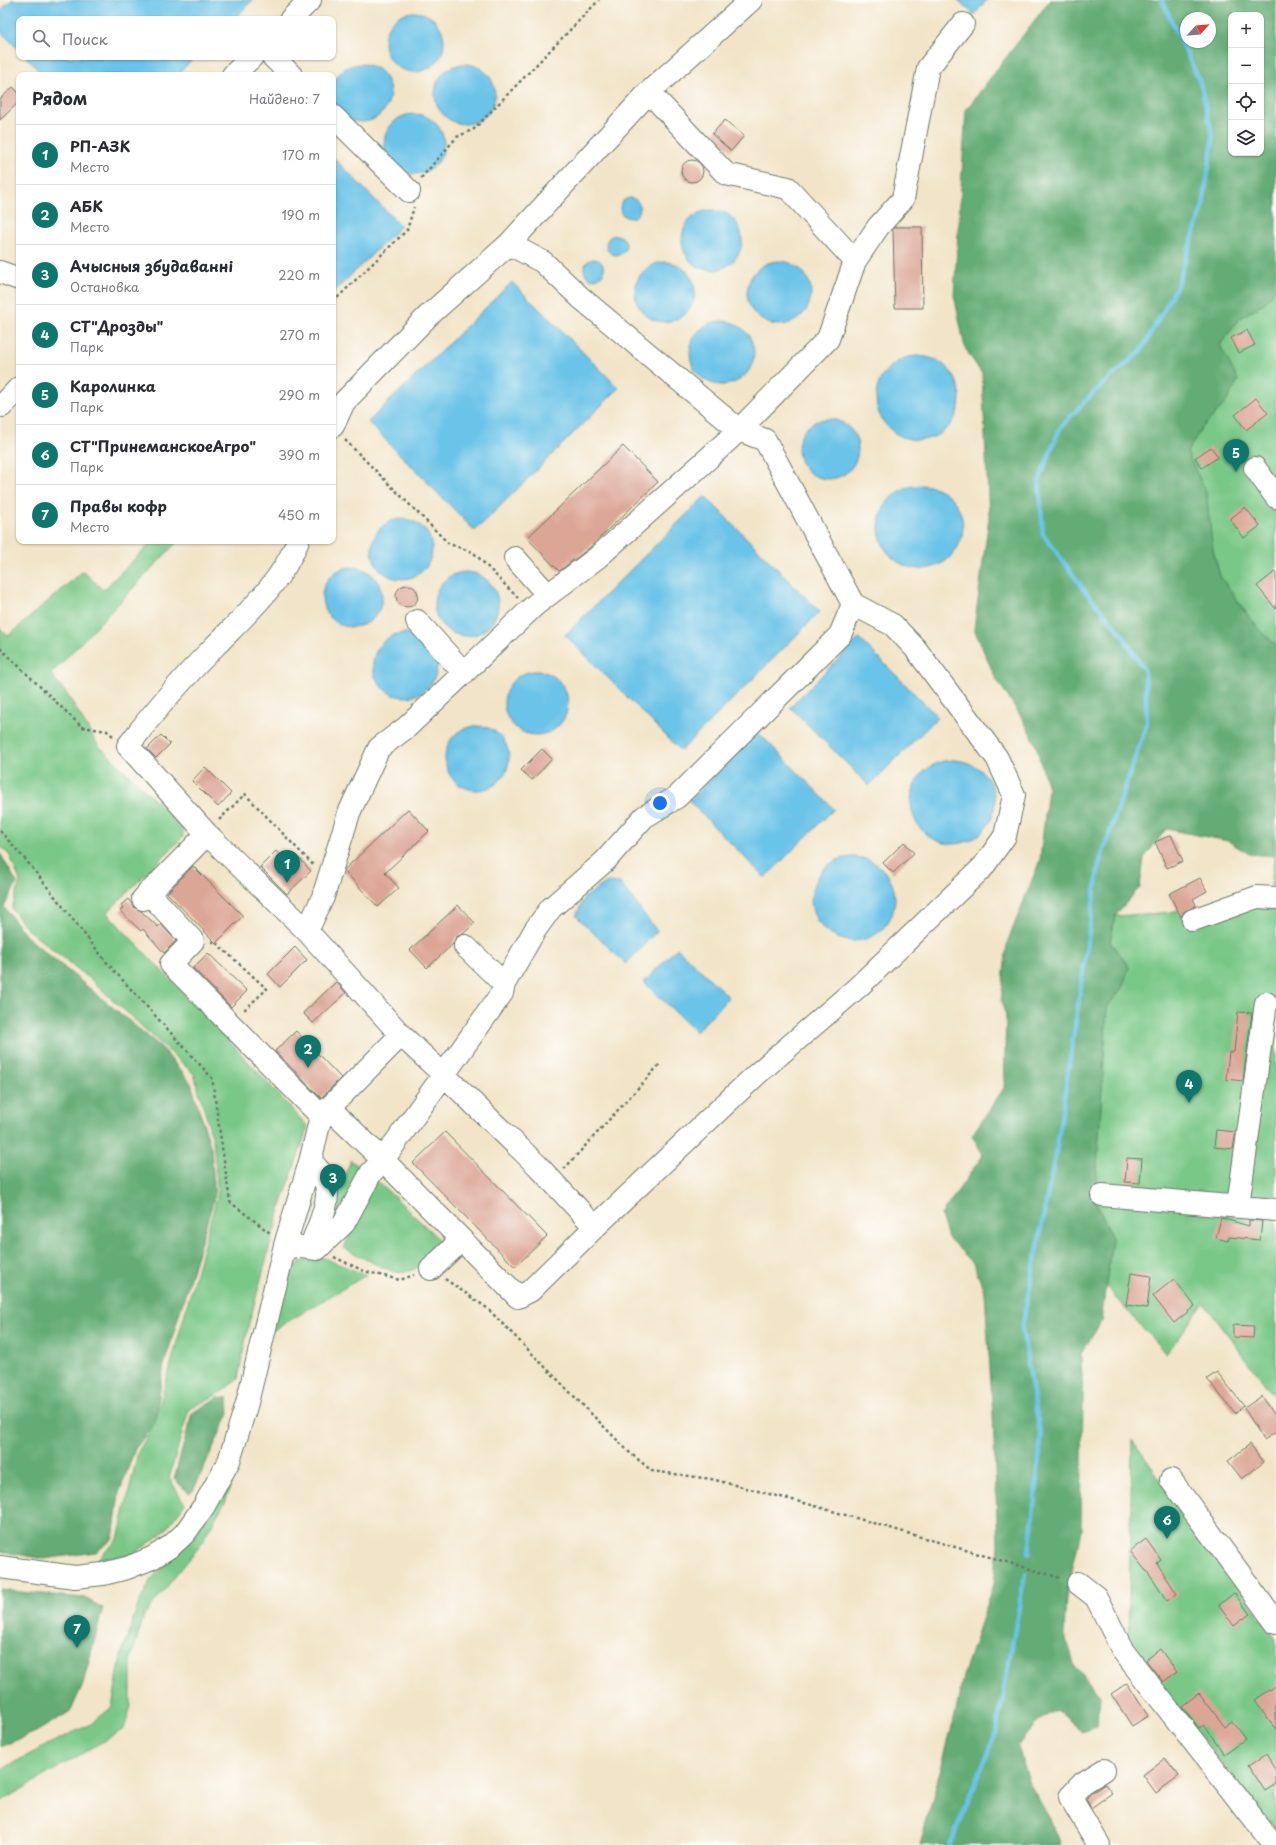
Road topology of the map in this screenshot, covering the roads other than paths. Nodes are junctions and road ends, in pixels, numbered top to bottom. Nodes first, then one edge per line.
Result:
1 (310, 0) edge
2 (751, 0) edge
3 (294, 16) edge
4 (964, 24) dead end
5 (249, 60) edge
6 (276, 60) edge
7 (236, 72) edge
8 (288, 72) edge
9 (649, 92) junction
10 (336, 119) edge
11 (409, 191) road end
12 (509, 244) junction
13 (855, 261) junction
14 (0, 272) edge
15 (16, 278) edge
16 (16, 391) edge
17 (2, 406) dead end
18 (739, 430) junction
19 (338, 433) edge
20 (1254, 468) dead end
21 (1276, 497) edge
22 (297, 544) edge
23 (515, 558) dead end
24 (548, 595) junction
25 (853, 604) junction
26 (416, 621) dead end
27 (464, 673) junction
28 (207, 834) junction
29 (1276, 898) edge
30 (1193, 920) dead end
31 (306, 931) junction
32 (465, 946) dead end
33 (504, 984) junction
34 (1266, 1003) dead end
35 (401, 1036) junction
36 (444, 1075) junction
37 (323, 1118) junction
38 (383, 1160) junction
39 (310, 1162) junction
40 (1102, 1195) dead end
41 (1238, 1206) junction
42 (1276, 1210) edge
43 (595, 1227) junction
44 (460, 1238) junction
45 (285, 1245) junction
46 (314, 1249) junction
47 (431, 1269) road end
48 (1170, 1480) dead end
49 (0, 1567) edge
50 (1078, 1583) road end
51 (1276, 1623) edge
52 (1104, 1770) dead end
53 (1099, 1845) edge
54 (1274, 1845) edge

1 - 3 street
2 - 9 street
4 - 13 street
5 - 7 street
6 - 8 street
9 - 12 street
9 - 13 street
10 - 11 street
12 - 18 street
12 - 19 street
13 - 18 street
14 - 15 street
16 - 17 street
18 - 24 street
18 - 25 street
20 - 21 street
22 - 28 street
23 - 24 street
24 - 27 street
25 - 33 street
25 - 43 street
26 - 27 street
27 - 31 street
28 - 31 street
28 - 37 street
29 - 30 street
31 - 35 street
32 - 33 street
33 - 36 street
34 - 41 street
35 - 36 street
35 - 37 street
36 - 38 street
36 - 43 street
37 - 38 street
37 - 39 street
38 - 44 street
38 - 46 street
39 - 45 street
39 - 46 street
40 - 41 street
41 - 42 street
43 - 44 street
44 - 47 street
45 - 46 street
45 - 49 street
48 - 51 street
50 - 54 street
52 - 53 street

